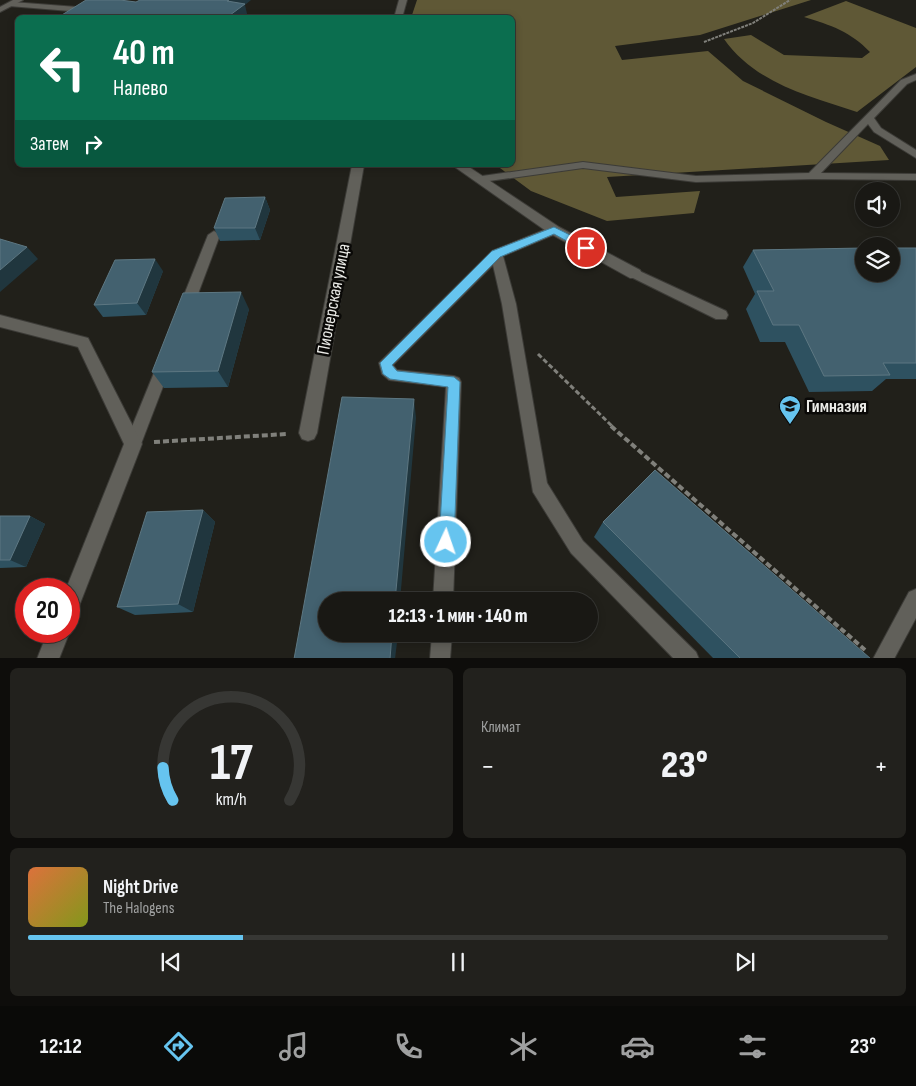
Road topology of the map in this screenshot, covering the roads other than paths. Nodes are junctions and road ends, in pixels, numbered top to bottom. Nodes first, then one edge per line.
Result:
1 (403, 0) edge
2 (15, 2) edge
3 (0, 10) edge
4 (82, 15) edge
5 (399, 15) edge
6 (916, 78) edge
7 (869, 118) junction
8 (916, 155) edge
9 (358, 167) edge
10 (461, 167) edge
11 (812, 176) junction
12 (916, 177) edge
13 (482, 179) junction
14 (554, 230) junction
15 (214, 235) edge
16 (496, 254) junction
17 (635, 274) joint
18 (721, 315) dead end
19 (0, 322) edge
20 (179, 326) edge
21 (169, 353) edge
22 (308, 433) road end
23 (133, 444) junction
24 (80, 579) edge
25 (443, 592) edge
26 (916, 599) edge
27 (441, 642) edge
28 (54, 643) edge
29 (875, 655) edge
30 (48, 658) edge
31 (440, 658) edge
32 (689, 658) edge

1 - 5 street
2 - 3 street
2 - 4 lane
6 - 7 lane
7 - 8 lane
7 - 11 lane
9 - 22 street, Пионерская улица
10 - 13 street
11 - 12 lane
11 - 13 lane
13 - 14 street
14 - 16 lane
14 - 17 street
15 - 20 lane
16 - 25 lane
16 - 32 lane
17 - 18 lane
19 - 23 street
21 - 23 lane
23 - 24 street
26 - 29 lane
27 - 31 lane
28 - 30 street

